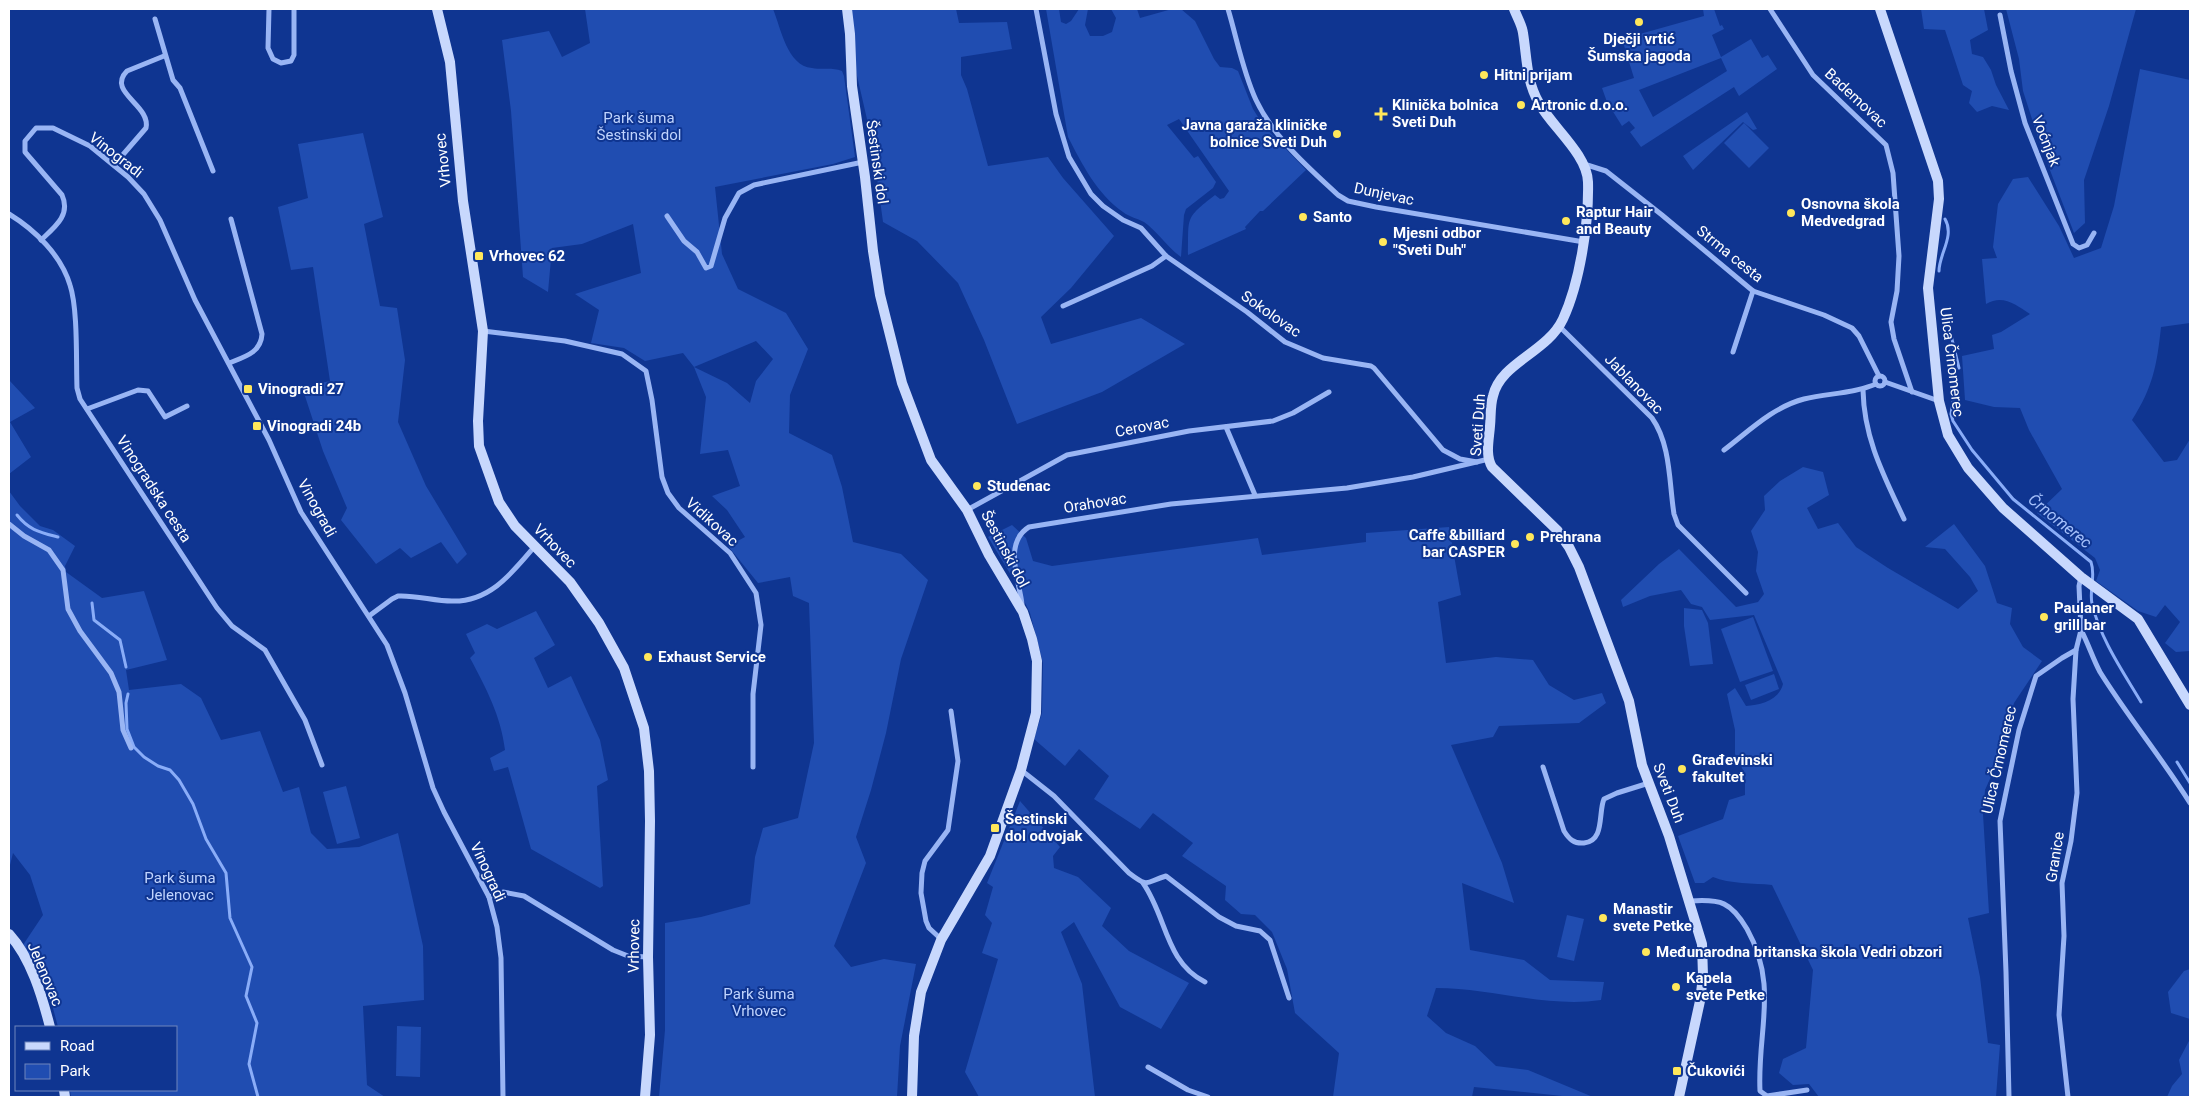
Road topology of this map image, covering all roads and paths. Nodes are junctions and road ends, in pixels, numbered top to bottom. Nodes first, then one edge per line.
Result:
1 (269, 9) edge
2 (294, 9) edge
3 (437, 9) edge
4 (847, 9) edge
5 (1036, 9) edge
6 (1228, 9) edge
7 (1514, 9) edge
8 (1770, 9) edge
9 (1880, 9) edge
10 (2000, 15) dead end
11 (155, 19) dead end
12 (164, 56) junction
13 (863, 162) junction
14 (1583, 164) junction
15 (114, 165) junction
16 (213, 171) dead end
17 (9, 214) edge
18 (667, 216) dead end
19 (231, 219) dead end
20 (2094, 234) dead end
21 (42, 240) junction
22 (1585, 242) junction
23 (1166, 256) junction
24 (1753, 291) junction
25 (1063, 306) dead end
26 (1559, 326) junction
27 (483, 331) junction
28 (1733, 352) dead end
29 (229, 363) junction
30 (1879, 376) junction
31 (1885, 382) junction
32 (1876, 384) junction
33 (1863, 390) junction
34 (1329, 392) dead end
35 (1912, 392) junction
36 (1939, 401) junction
37 (187, 406) dead end
38 (86, 409) junction
39 (1226, 427) junction
40 (1724, 450) dead end
41 (1489, 459) junction
42 (1477, 462) junction
43 (1255, 495) junction
44 (967, 510) junction
45 (1904, 520) dead end
46 (9, 524) edge
47 (534, 546) junction
48 (2084, 579) junction
49 (1746, 593) dead end
50 (1022, 612) junction
51 (369, 616) junction
52 (2081, 630) junction
53 (2076, 650) junction
54 (2190, 705) edge
55 (951, 711) dead end
56 (131, 748) dead end
57 (322, 765) dead end
58 (753, 767) dead end
59 (1542, 767) dead end
60 (1021, 770) junction
61 (1649, 783) junction
62 (2190, 803) edge
63 (1142, 883) junction
64 (489, 897) junction
65 (1690, 901) junction
66 (9, 934) edge
67 (941, 940) junction
68 (648, 957) junction
69 (1205, 982) dead end
70 (1289, 998) dead end
71 (50, 1026) edge
72 (1148, 1067) dead end
73 (1806, 1090) dead end
74 (503, 1097) edge
75 (645, 1097) edge
76 (912, 1097) edge
77 (1208, 1097) edge
78 (1678, 1097) edge
79 (2009, 1097) edge
80 (2068, 1097) edge

1 - 2 street
3 - 27 street, Vrhovec
4 - 13 street, Šestinski dol
5 - 23 street, Sokolovac
6 - 22 street, Dunjevac
7 - 14 street, Sveti Duh
8 - 35 street, Bademovac
9 - 36 street, Ulica Črnomerec
10 - 20 street, Voćnjak
11 - 12 street
12 - 15 street
12 - 16 street
13 - 18 street
13 - 44 street, Šestinski dol
14 - 22 street, Sveti Duh
14 - 24 street, Strma cesta
15 - 21 street, Vinogradi
15 - 29 street, Vinogradi
17 - 21 street, Vinogradska cesta
19 - 29 street
21 - 38 street, Vinogradska cesta
22 - 26 street, Sveti Duh
23 - 25 street
23 - 42 street, Sokolovac
24 - 28 street
24 - 30 street, Strma cesta
26 - 41 street, Sveti Duh
26 - 49 street, Jablanovac
27 - 47 street, Vrhovec
27 - 58 street, Vidikovac
29 - 51 street, Vinogradi
30 - 31 street
30 - 32 street
31 - 32 street
31 - 35 street
32 - 33 street
33 - 40 street
33 - 45 street
34 - 39 street, Cerovac
35 - 36 street
36 - 48 street, Ulica Črnomerec
37 - 38 street
38 - 57 street, Vinogradska cesta
39 - 43 street
39 - 44 street, Cerovac
41 - 42 street, Orahovac
41 - 61 street, Sveti Duh
42 - 43 street, Orahovac
43 - 50 street, Orahovac
44 - 50 street, Šestinski dol
46 - 56 street
47 - 51 street
47 - 68 street, Vrhovec
48 - 52 street
48 - 54 street, Ulica Črnomerec
50 - 60 street, Šestinski dol
51 - 64 street, Vinogradi
52 - 53 street
52 - 62 street
53 - 79 street, Ulica Črnomerec
53 - 80 street, Granice
55 - 67 street
59 - 61 street, Sveti Duh
60 - 63 street
60 - 67 street, Šestinski dol
61 - 65 street, Sveti Duh
63 - 69 street
63 - 70 street
64 - 68 street
64 - 74 street, Vinogradi
65 - 73 street
65 - 78 street, Sveti Duh
66 - 71 street, Jelenovac
67 - 76 street, Šestinski dol
68 - 75 street, Vrhovec
72 - 77 street

